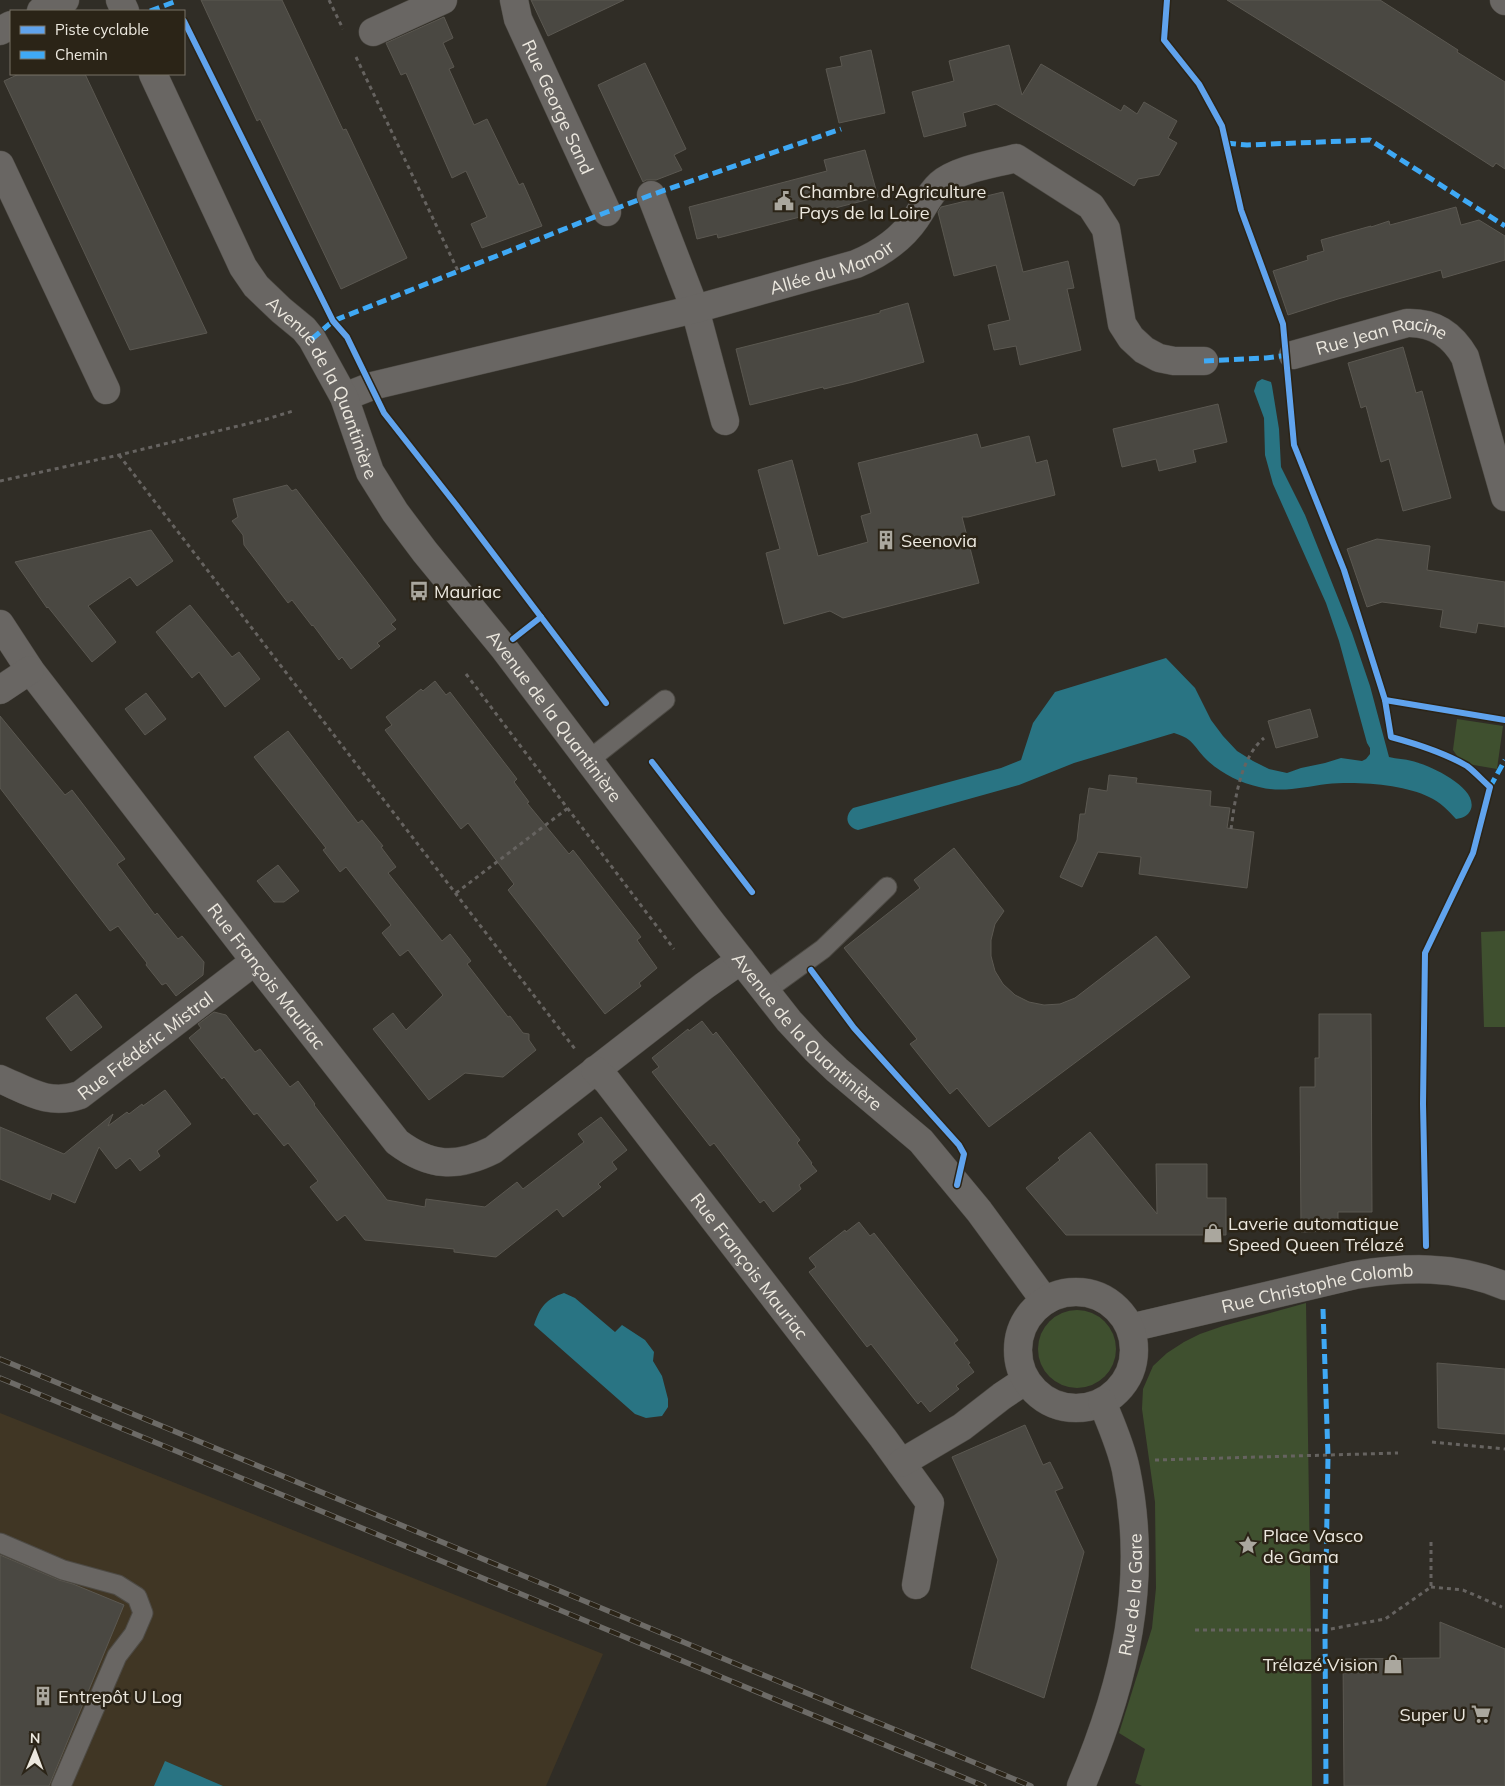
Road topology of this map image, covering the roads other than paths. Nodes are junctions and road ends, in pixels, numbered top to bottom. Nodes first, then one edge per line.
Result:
1 (65, 0) edge
2 (443, 0) edge
3 (514, 0) edge
4 (43, 10) edge
5 (373, 32) dead end
6 (154, 75) edge
7 (0, 165) edge
8 (650, 195) dead end
9 (607, 212) dead end
10 (695, 309) junction
11 (1293, 355) dead end
12 (1204, 361) dead end
13 (106, 390) dead end
14 (344, 397) junction
15 (725, 421) dead end
16 (1505, 497) edge
17 (0, 624) edge
18 (30, 670) junction
19 (0, 690) edge
20 (665, 700) dead end
21 (589, 760) junction
22 (887, 887) dead end
23 (741, 960) junction
24 (255, 961) junction
25 (764, 991) junction
26 (586, 1061) junction
27 (0, 1079) edge
28 (1505, 1286) edge
29 (1045, 1301) junction
30 (1130, 1328) junction
31 (1026, 1380) junction
32 (1102, 1402) junction
33 (901, 1463) junction
34 (0, 1544) edge
35 (916, 1585) dead end
36 (62, 1786) edge
37 (1081, 1786) edge

1 - 4 street
2 - 5 street
3 - 9 street, Rue George Sand
6 - 14 street, Avenue de la Quantinière
7 - 13 street
8 - 10 street
10 - 12 street, Allée du Manoir
10 - 14 street
10 - 15 street
11 - 16 street, Rue Jean Racine
14 - 21 street, Avenue de la Quantinière
17 - 18 street, Rue François Mauriac
18 - 19 street
18 - 24 street, Rue François Mauriac
20 - 21 lane
21 - 23 street, Avenue de la Quantinière
22 - 25 lane
23 - 25 street, Avenue de la Quantinière
23 - 26 street, Rue François Mauriac
24 - 26 street, Rue François Mauriac
24 - 27 street, Rue Frédéric Mistral
25 - 29 street, Avenue de la Quantinière
26 - 33 street, Rue François Mauriac
28 - 30 street, Rue Christophe Colomb
29 - 30 street
29 - 31 street
30 - 32 street
31 - 32 street
31 - 33 street
32 - 37 street, Rue de la Gare
33 - 35 street, Rue François Mauriac
34 - 36 lane

